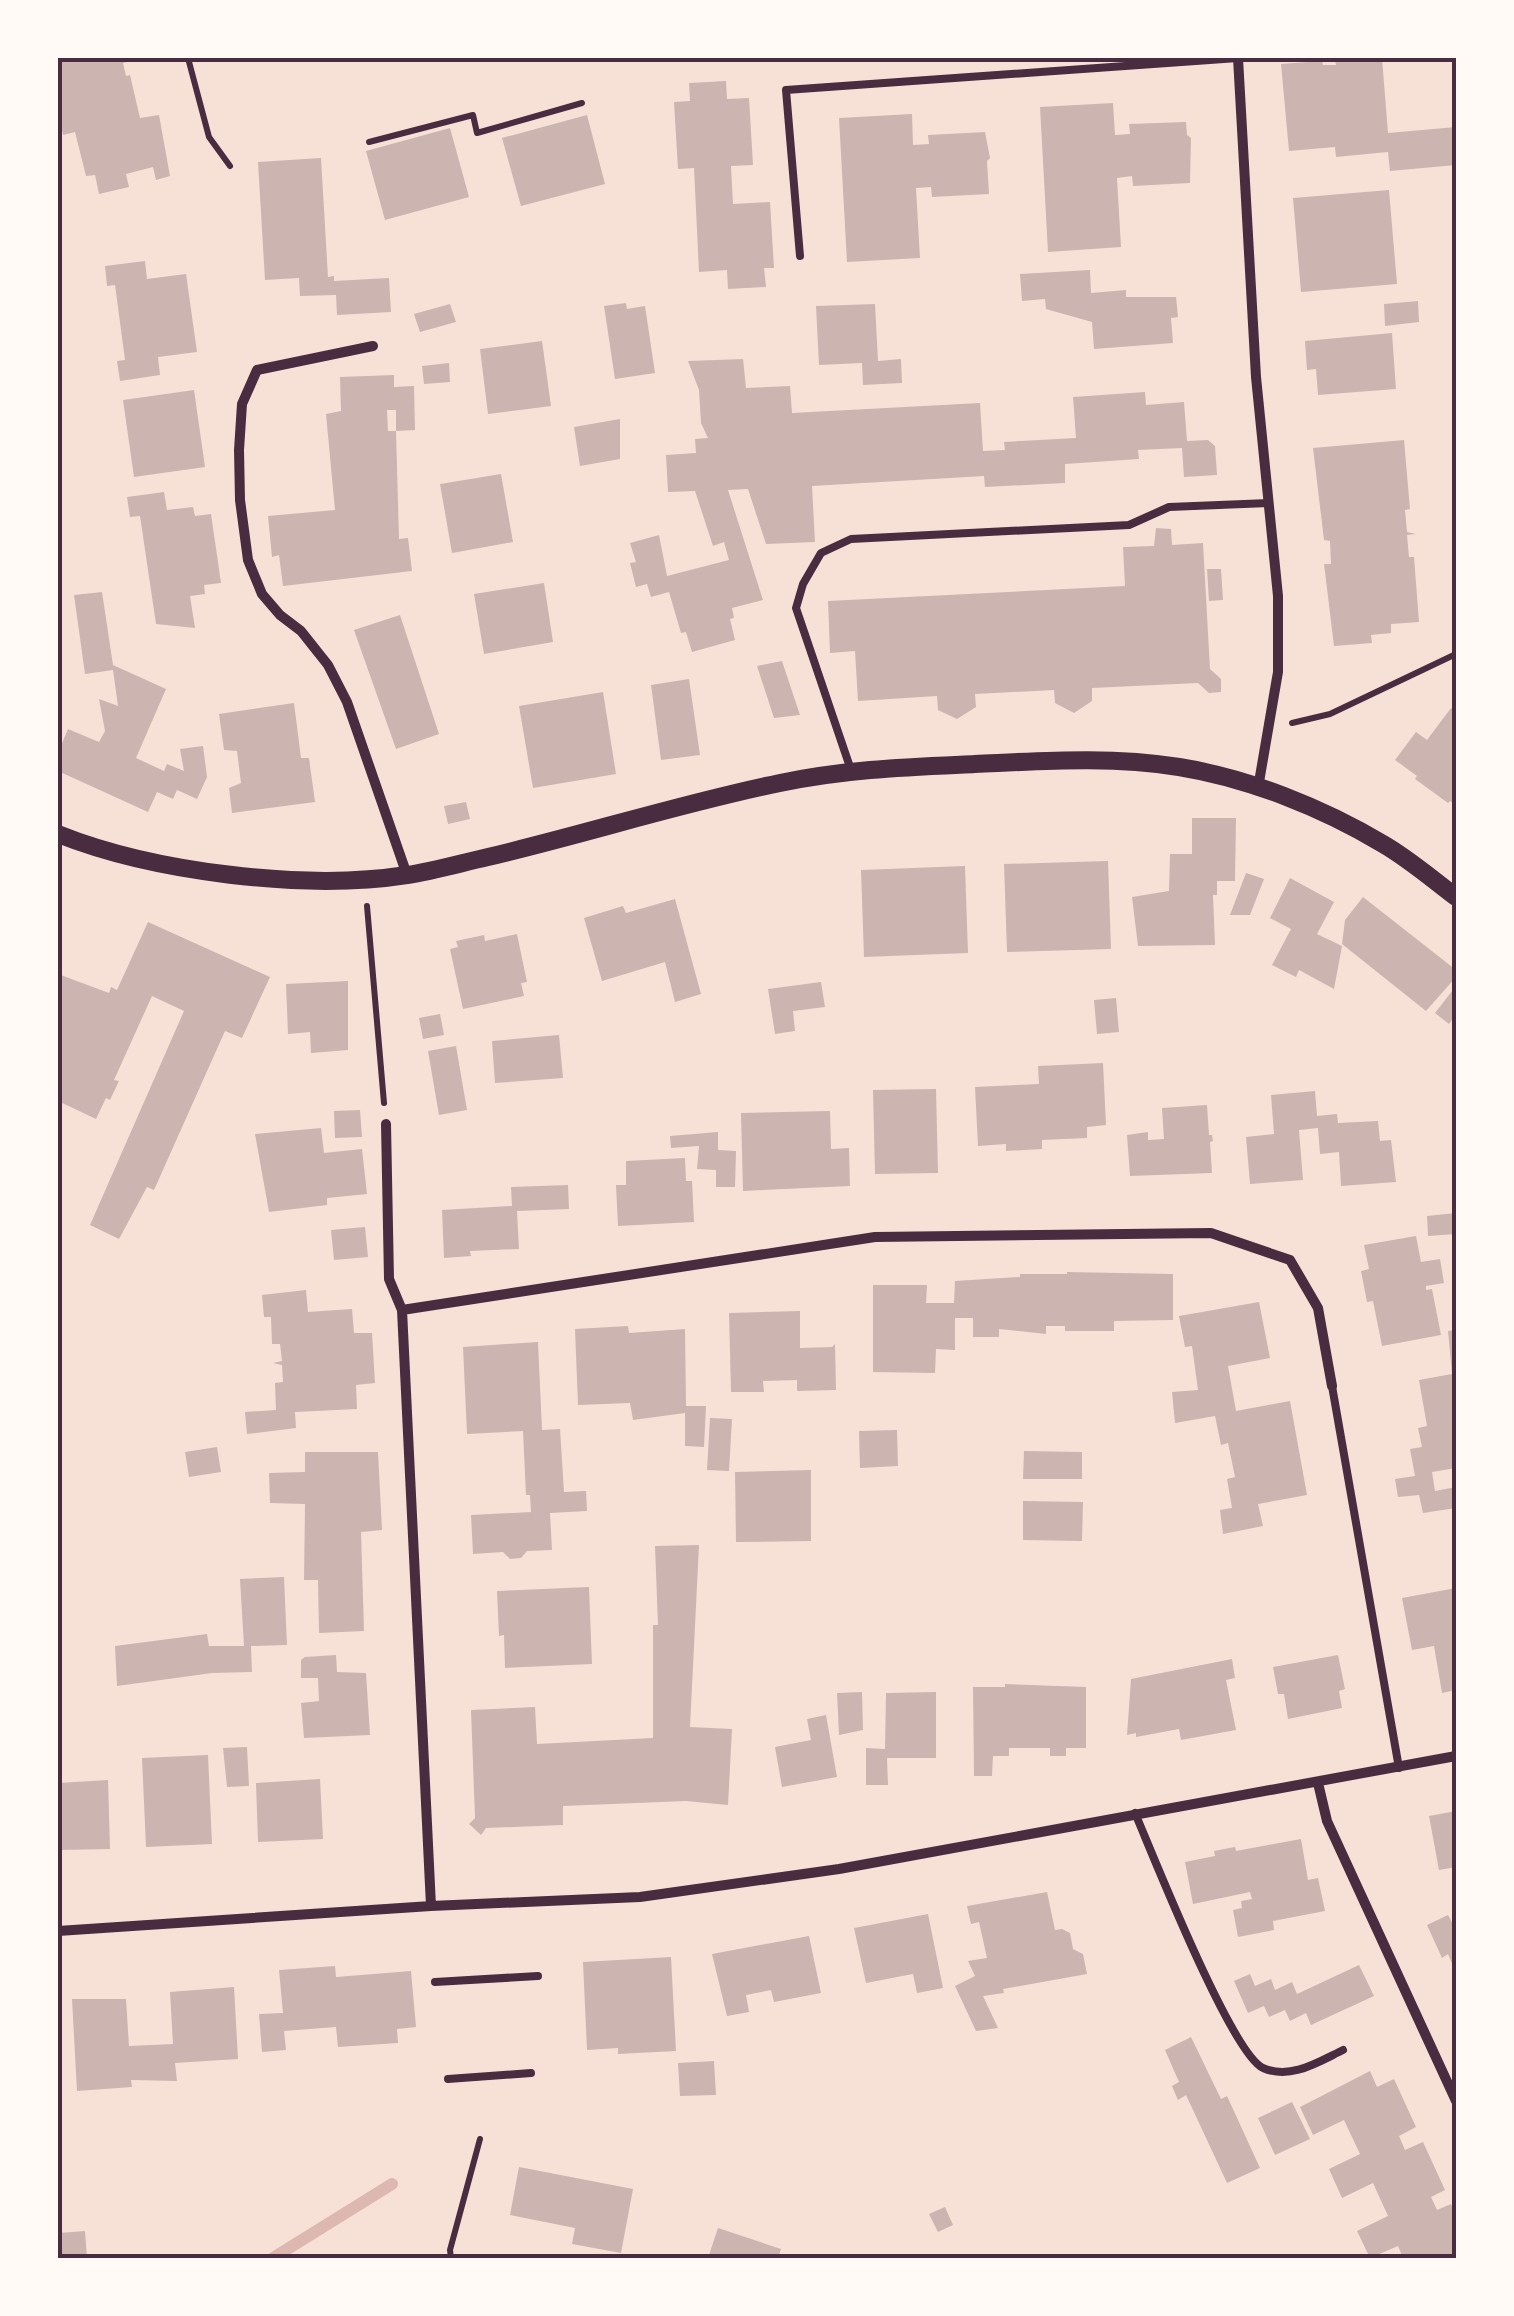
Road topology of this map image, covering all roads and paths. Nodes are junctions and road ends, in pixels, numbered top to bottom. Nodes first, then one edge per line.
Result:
1 (188, 58) edge
2 (1238, 58) edge
3 (582, 104) dead end
4 (369, 142) dead end
5 (230, 166) dead end
6 (800, 256) dead end
7 (373, 346) dead end
8 (1269, 503) junction
9 (1456, 654) edge
10 (1271, 726) junction
11 (851, 770) junction
12 (1258, 789) junction
13 (58, 834) edge
14 (408, 875) junction
15 (363, 880) junction
16 (1456, 896) edge
17 (386, 1124) joint
18 (402, 1310) junction
19 (1332, 1386) joint
20 (1456, 1756) edge
21 (1399, 1768) junction
22 (1318, 1783) junction
23 (1135, 1813) junction
24 (431, 1906) junction
25 (58, 1932) edge
26 (538, 1976) dead end
27 (436, 1982) dead end
28 (1343, 2050) dead end
29 (531, 2073) dead end
30 (448, 2080) dead end
31 (1456, 2101) edge
32 (480, 2138) dead end
33 (451, 2258) edge

1 - 5 path
2 - 6 lane
2 - 8 street
3 - 4 path
7 - 14 street
8 - 10 street
8 - 11 lane
9 - 10 path
10 - 12 street
11 - 12 street
11 - 14 street
12 - 16 street
13 - 15 street
14 - 15 street
15 - 17 path
17 - 18 street
18 - 19 street
18 - 24 street
19 - 21 lane
20 - 21 street
21 - 22 street
22 - 23 street
22 - 31 street
23 - 24 street
23 - 28 lane
24 - 25 street
26 - 27 lane
29 - 30 lane
32 - 33 path

